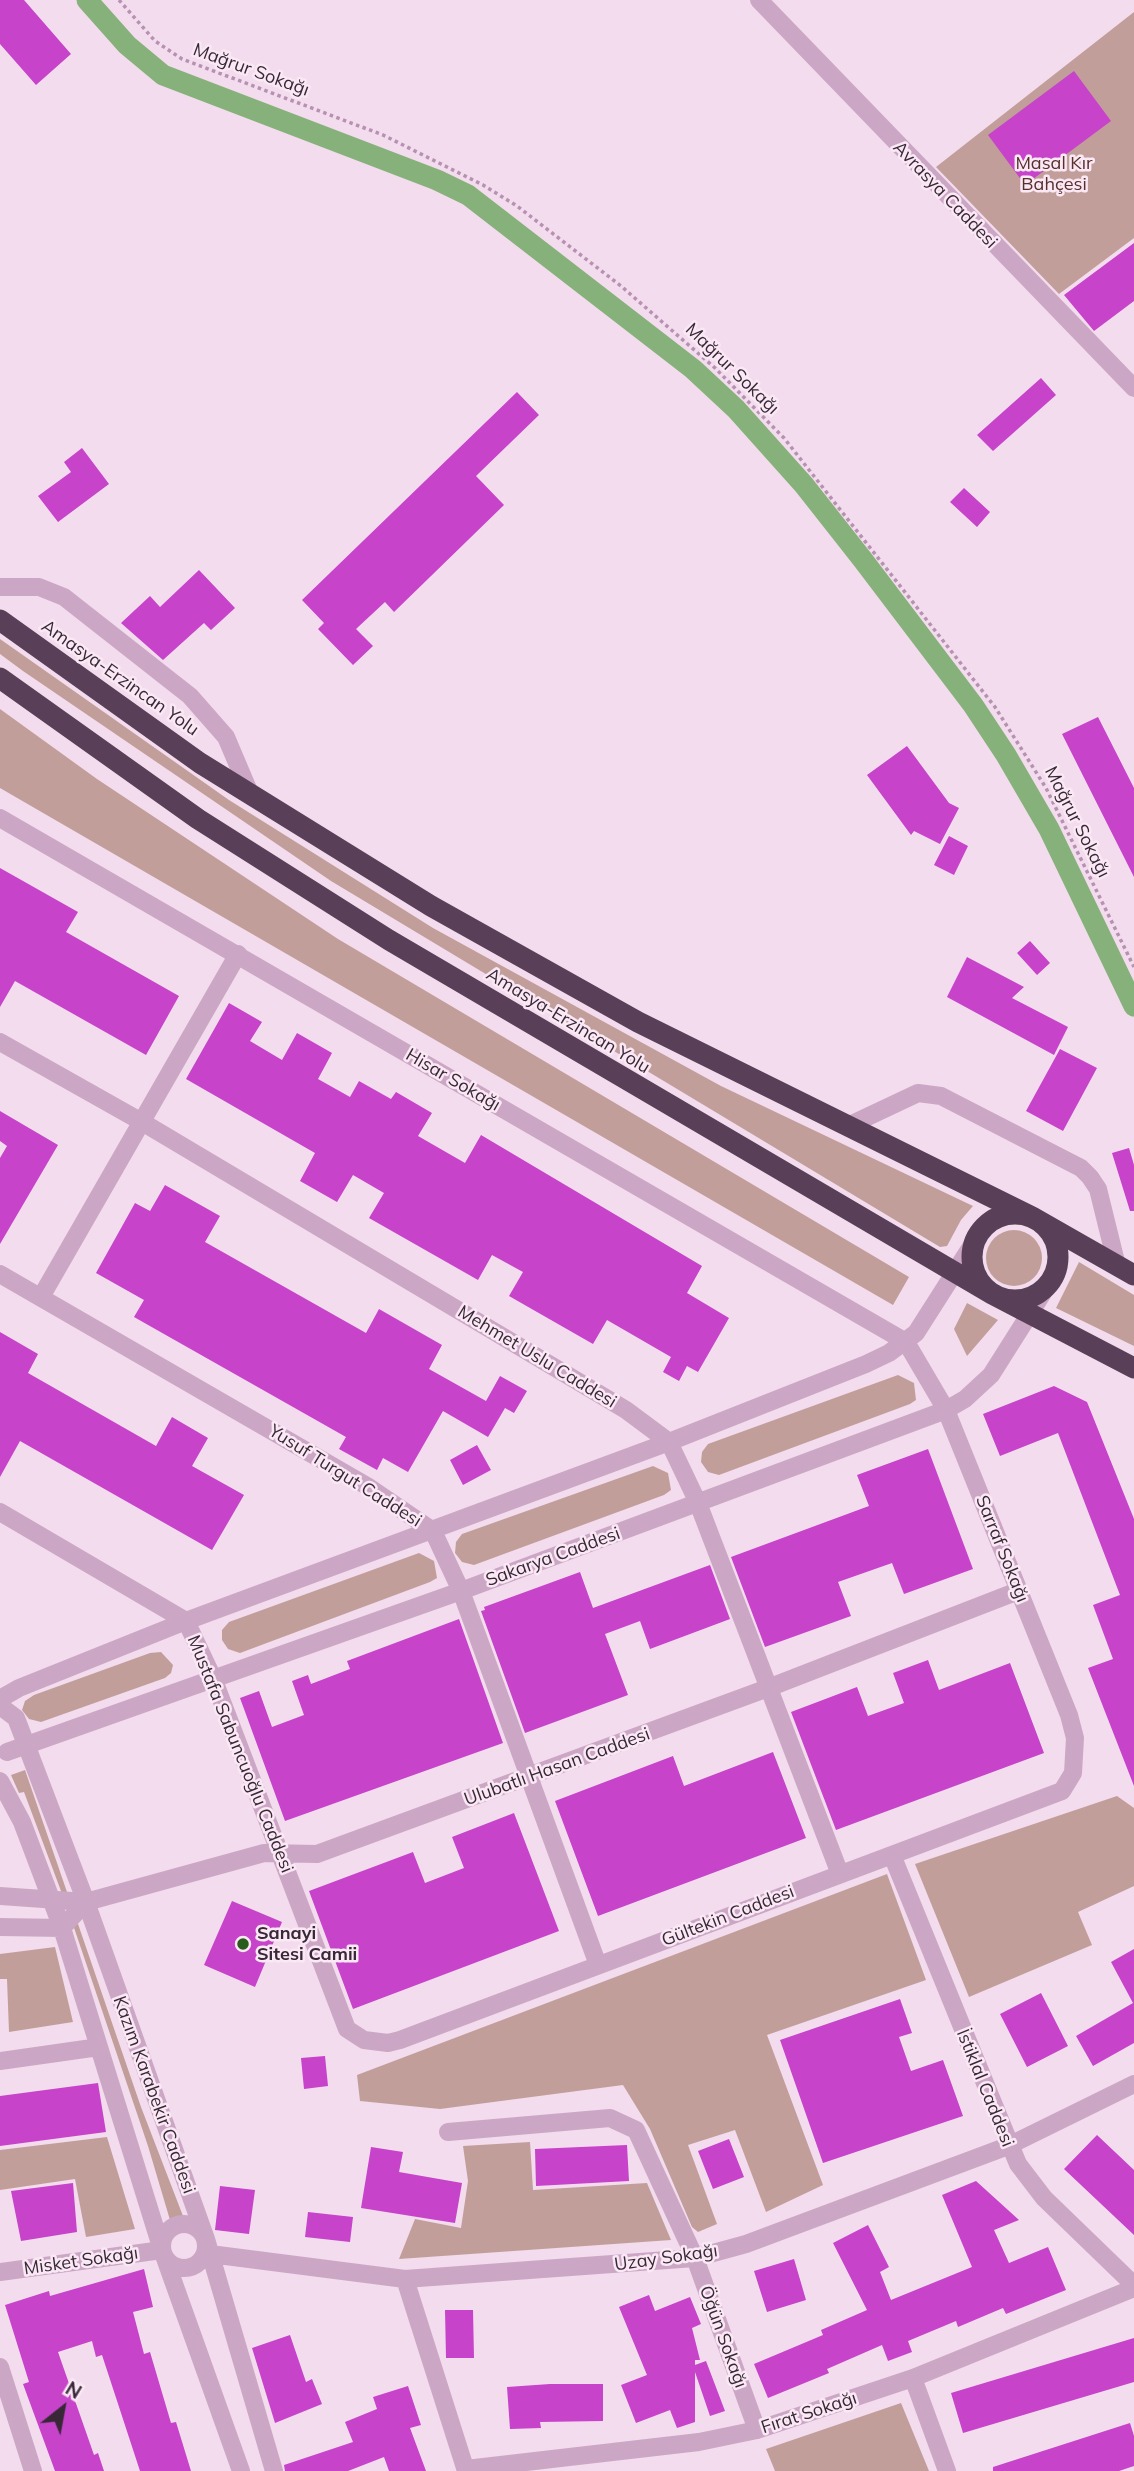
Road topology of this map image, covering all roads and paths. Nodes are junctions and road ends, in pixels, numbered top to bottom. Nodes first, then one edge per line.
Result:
1 (119, 0) edge
2 (759, 0) edge
3 (1134, 388) edge
4 (0, 587) edge
5 (0, 620) edge
6 (0, 678) edge
7 (251, 796) junction
8 (0, 818) edge
9 (238, 954) junction
10 (1134, 967) edge
11 (0, 1042) edge
12 (142, 1122) junction
13 (848, 1126) junction
14 (1032, 1217) junction
15 (974, 1242) junction
16 (1126, 1270) edge
17 (955, 1273) junction
18 (0, 1274) edge
19 (1046, 1288) junction
20 (992, 1294) junction
21 (41, 1297) junction
22 (1030, 1314) junction
23 (906, 1342) junction
24 (1134, 1368) edge
25 (946, 1410) junction
26 (669, 1442) junction
27 (698, 1503) junction
28 (0, 1512) edge
29 (433, 1531) junction
30 (461, 1591) junction
31 (1018, 1591) junction
32 (186, 1621) junction
33 (213, 1678) junction
34 (768, 1688) junction
35 (0, 1699) edge
36 (0, 1706) edge
37 (19, 1725) junction
38 (27, 1745) junction
39 (3, 1753) edge
40 (1075, 1764) joint
41 (530, 1777) junction
42 (0, 1781) edge
43 (279, 1851) junction
44 (892, 1855) junction
45 (840, 1874) junction
46 (0, 1896) edge
47 (50, 1899) junction
48 (86, 1902) junction
49 (0, 1927) edge
50 (62, 1928) junction
51 (0, 1937) edge
52 (598, 1965) junction
53 (365, 2040) joint
54 (100, 2047) junction
55 (0, 2061) edge
56 (1134, 2084) edge
57 (448, 2132) dead end
58 (1008, 2146) junction
59 (208, 2246) junction
60 (162, 2249) junction
61 (695, 2258) junction
62 (0, 2272) edge
63 (405, 2279) junction
64 (1134, 2287) edge
65 (0, 2367) edge
66 (913, 2378) junction
67 (757, 2430) junction
68 (466, 2470) edge
69 (33, 2471) edge
70 (241, 2471) edge
71 (274, 2471) edge
72 (947, 2471) edge

1 - 10 path, Mağrur Sokağı
2 - 3 street, Avrasya Caddesi
4 - 7 street
5 - 7 highway, Amasya-Erzincan Yolu
6 - 17 highway, Amasya-Erzincan Yolu
7 - 13 highway, Amasya-Erzincan Yolu
8 - 9 street, Hisar Sokağı
9 - 12 street
9 - 23 street, Hisar Sokağı
11 - 12 street, Mehmet Uslu Caddesi
12 - 21 street
12 - 26 street, Mehmet Uslu Caddesi
13 - 14 highway, Amasya-Erzincan Yolu
13 - 16 street
14 - 15 highway
14 - 16 highway, Amasya-Erzincan Yolu
14 - 19 highway
15 - 17 street
15 - 20 highway
17 - 20 highway, Amasya-Erzincan Yolu
17 - 23 street
18 - 21 street, Yusuf Turgut Caddesi
19 - 20 highway
19 - 22 street, Sakarya Caddesi
20 - 22 highway, Amasya-Erzincan Yolu
21 - 29 street, Yusuf Turgut Caddesi
22 - 24 highway, Amasya-Erzincan Yolu
22 - 25 street, Sakarya Caddesi
23 - 25 street, Sarraf Sokağı
23 - 26 street
25 - 27 street, Sakarya Caddesi
25 - 31 street, Sarraf Sokağı
26 - 27 street, Mehmet Uslu Caddesi
26 - 29 street
27 - 30 street, Sakarya Caddesi
27 - 34 street, Mehmet Uslu Caddesi
28 - 32 street, Mustafa Sabuncuoğlu Caddesi
29 - 30 street, Yusuf Turgut Caddesi
29 - 32 street
30 - 33 street, Sakarya Caddesi
30 - 41 street, Yusuf Turgut Caddesi
31 - 34 street, Ulubatlı Hasan Caddesi
31 - 40 street, Sarraf Sokağı
32 - 33 street, Mustafa Sabuncuoğlu Caddesi
32 - 35 street
33 - 38 street, Sakarya Caddesi
33 - 43 street, Mustafa Sabuncuoğlu Caddesi
34 - 41 street, Ulubatlı Hasan Caddesi
34 - 45 street, Mehmet Uslu Caddesi
36 - 37 street, Kazım Karabekir Caddesi
37 - 38 street, Kazım Karabekir Caddesi
37 - 39 street
38 - 39 street, Sakarya Caddesi
38 - 48 street, Kazım Karabekir Caddesi
40 - 44 street, Gültekin Caddesi
41 - 43 street, Ulubatlı Hasan Caddesi
41 - 52 street, Yusuf Turgut Caddesi
42 - 47 street, Kazım Karabekir Caddesi
43 - 48 street, Ulubatlı Hasan Caddesi
43 - 53 street, Mustafa Sabuncuoğlu Caddesi
44 - 45 street, Gültekin Caddesi
44 - 58 street, İstiklal Caddesi
45 - 52 street, Gültekin Caddesi
46 - 47 street
47 - 48 street
47 - 50 street, Kazım Karabekir Caddesi
48 - 50 street
48 - 59 street, Kazım Karabekir Caddesi
49 - 50 street
50 - 51 street
50 - 54 street, Kazım Karabekir Caddesi
52 - 53 street, Gültekin Caddesi
54 - 55 street
54 - 60 street, Kazım Karabekir Caddesi
56 - 58 street, Uzay Sokağı
57 - 61 street, Öğün Sokağı
58 - 61 street, Uzay Sokağı
58 - 64 street, İstiklal Caddesi
59 - 60 street
59 - 60 street
59 - 63 street, Uzay Sokağı
59 - 71 street, Kazım Karabekir Caddesi
60 - 62 street, Misket Sokağı
60 - 70 street, Kazım Karabekir Caddesi
61 - 63 street, Uzay Sokağı
61 - 67 street, Öğün Sokağı
63 - 68 street
64 - 66 street, Fırat Sokağı
65 - 69 street
66 - 67 street, Fırat Sokağı
66 - 72 street
67 - 68 street, Fırat Sokağı

